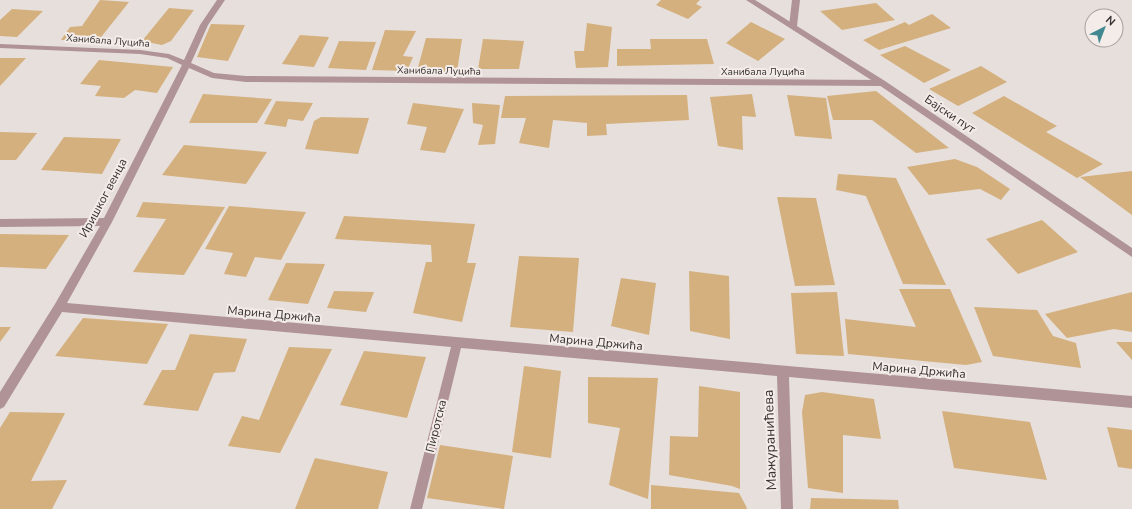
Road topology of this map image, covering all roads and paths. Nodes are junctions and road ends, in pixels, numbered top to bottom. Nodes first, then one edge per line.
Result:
1 (221, 0) edge
2 (750, 0) edge
3 (796, 0) edge
4 (793, 26) junction
5 (0, 46) edge
6 (186, 65) junction
7 (882, 83) junction
8 (106, 222) junction
9 (0, 223) edge
10 (1132, 253) edge
11 (59, 307) junction
12 (457, 343) junction
13 (783, 371) junction
14 (1132, 402) edge
15 (0, 403) edge
16 (416, 509) edge
17 (787, 509) edge

1 - 6 street, Иришког венца
2 - 4 street, Бајски пут
3 - 4 street
4 - 7 street, Бајски пут
5 - 6 street, Ханибала Луцића
6 - 7 street, Ханибала Луцића
6 - 8 street, Иришког венца
7 - 10 street, Бајски пут
8 - 9 street
8 - 11 street, Иришког венца
11 - 12 street, Марина Држића
11 - 15 street, Иришког венца
12 - 13 street, Марина Држића
12 - 16 street, Пиротска
13 - 14 street, Марина Држића
13 - 17 street, Мажуранићева

